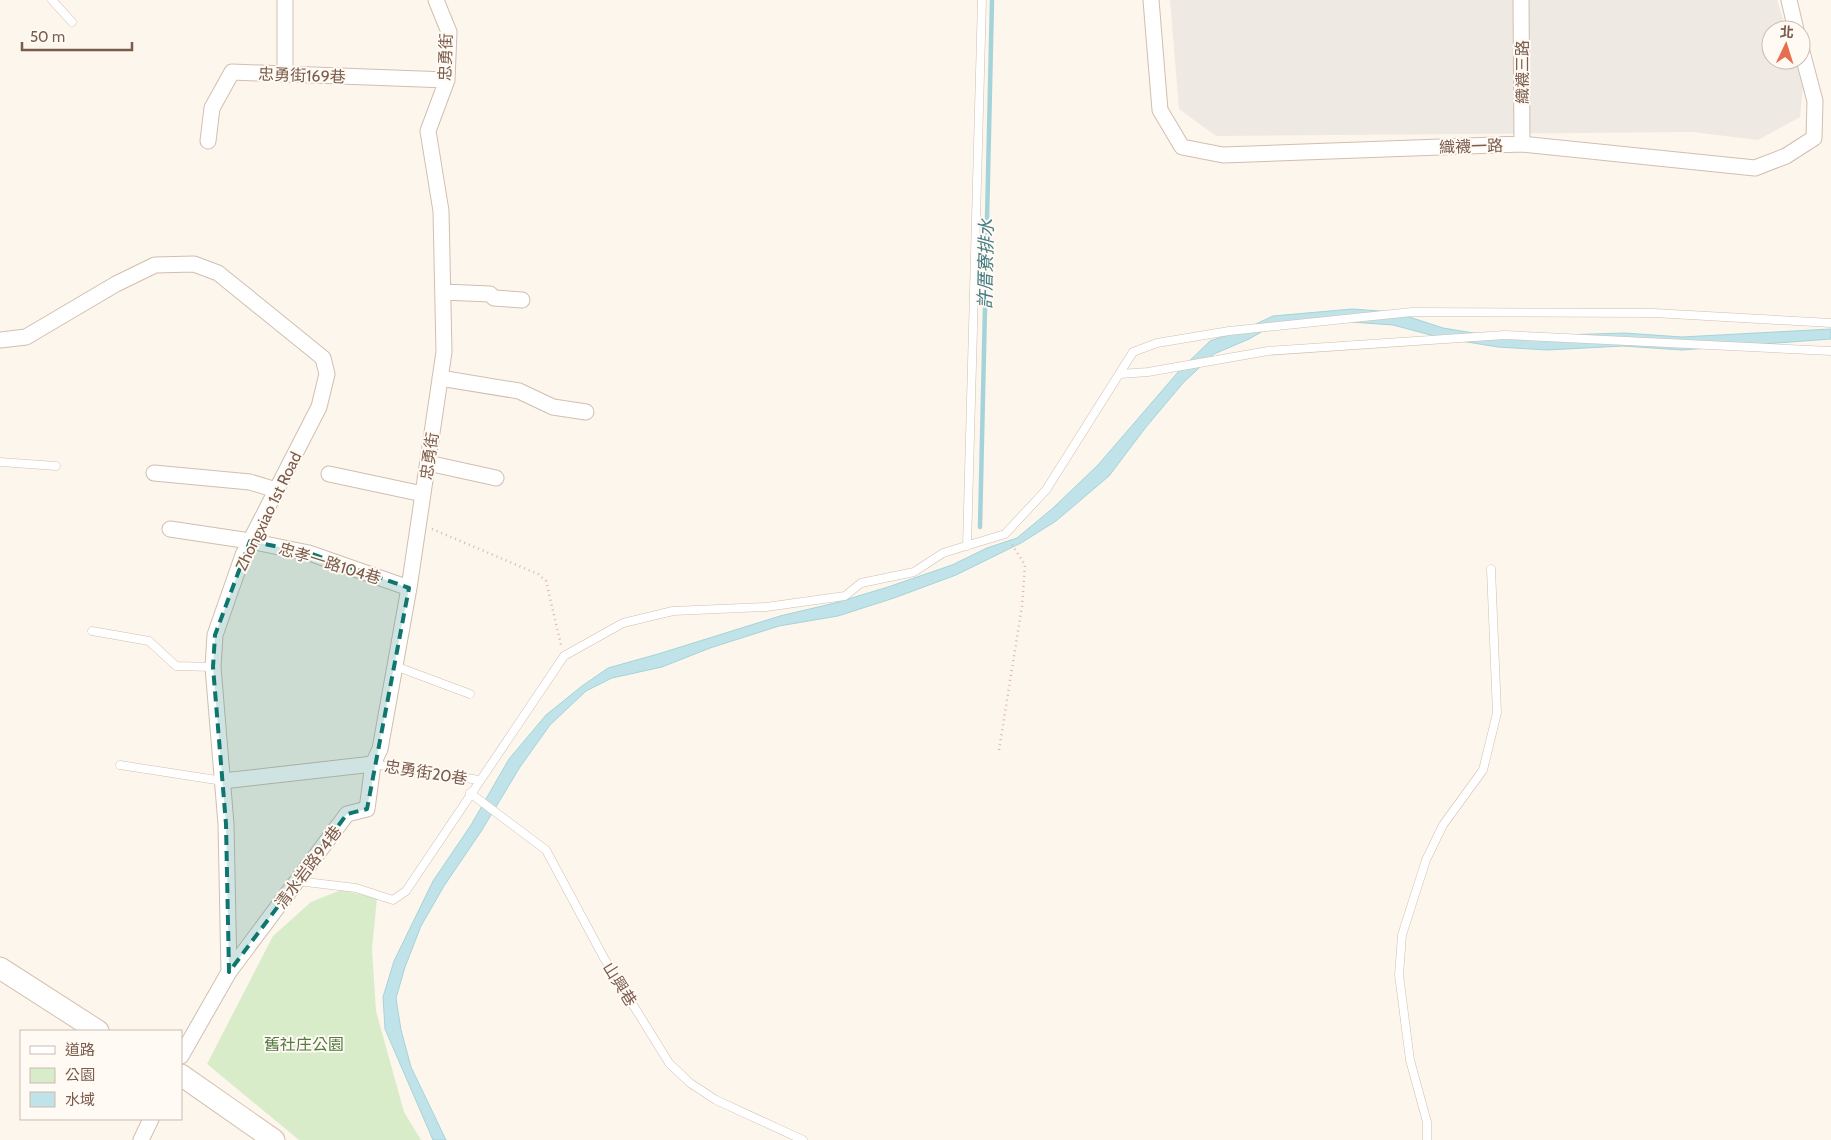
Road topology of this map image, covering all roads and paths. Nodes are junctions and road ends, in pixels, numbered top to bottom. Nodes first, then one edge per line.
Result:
1 (52, 0) edge
2 (285, 0) edge
3 (436, 0) edge
4 (982, 0) edge
5 (1151, 0) edge
6 (1521, 0) edge
7 (1789, 0) edge
8 (1794, 20) edge
9 (72, 22) dead end
10 (1807, 70) edge
11 (284, 74) junction
12 (447, 80) junction
13 (208, 141) dead end
14 (1522, 144) junction
15 (443, 292) junction
16 (522, 300) dead end
17 (1831, 323) edge
18 (0, 340) edge
19 (1831, 350) edge
20 (1120, 374) junction
21 (440, 378) junction
22 (586, 412) dead end
23 (0, 462) edge
24 (428, 463) junction
25 (56, 466) dead end
26 (154, 474) dead end
27 (329, 474) dead end
28 (496, 478) dead end
29 (276, 490) junction
30 (423, 494) junction
31 (419, 523) junction
32 (170, 529) dead end
33 (1005, 534) junction
34 (250, 541) junction
35 (967, 546) junction
36 (1491, 569) dead end
37 (410, 588) junction
38 (92, 631) dead end
39 (564, 656) junction
40 (395, 666) junction
41 (213, 667) junction
42 (470, 694) dead end
43 (999, 750) dead end
44 (373, 764) junction
45 (120, 765) dead end
46 (479, 780) junction
47 (223, 781) junction
48 (470, 793) junction
49 (297, 881) junction
50 (0, 968) edge
51 (229, 972) junction
52 (96, 1030) edge
53 (182, 1054) edge
54 (182, 1076) edge
55 (151, 1120) edge
56 (141, 1140) edge
57 (274, 1140) edge
58 (803, 1140) edge
59 (1427, 1140) edge

1 - 9 lane
2 - 11 street
3 - 12 street, 忠勇街
4 - 35 lane
5 - 14 street, 織襪一路
6 - 14 street, 織襪三路
7 - 8 street
10 - 14 street, 織襪一路
11 - 12 street, 忠勇街169巷
11 - 13 street, 忠勇街169巷
12 - 15 street, 忠勇街
15 - 16 street
15 - 21 street, 忠勇街
17 - 20 lane
18 - 29 street, Zhongxiao 1st Road
19 - 20 lane
20 - 33 lane
21 - 22 street
21 - 24 street, 忠勇街
23 - 25 lane
24 - 28 street
24 - 30 street, 忠勇街
26 - 29 street
27 - 30 street
29 - 34 street, Zhongxiao 1st Road
30 - 31 street, 忠勇街
31 - 37 street, 忠勇街
31 - 39 path
32 - 34 street, 忠孝一路104巷
33 - 35 lane
33 - 43 path
34 - 37 street, 忠孝一路104巷
34 - 41 street, Zhongxiao 1st Road
35 - 39 lane
36 - 59 lane
37 - 40 street, 忠勇街
38 - 41 lane
39 - 46 lane
40 - 42 lane
40 - 44 street, 忠勇街
41 - 47 street, Zhongxiao 1st Road
44 - 46 lane, 忠勇街20巷
44 - 47 street
44 - 49 street, 清水岩路94巷
45 - 47 lane
46 - 48 lane
47 - 51 street, Zhongxiao 1st Road
48 - 49 lane
48 - 58 lane, 山興巷
49 - 51 street, 清水岩路94巷
50 - 52 street
51 - 53 street
54 - 57 street
55 - 56 street

